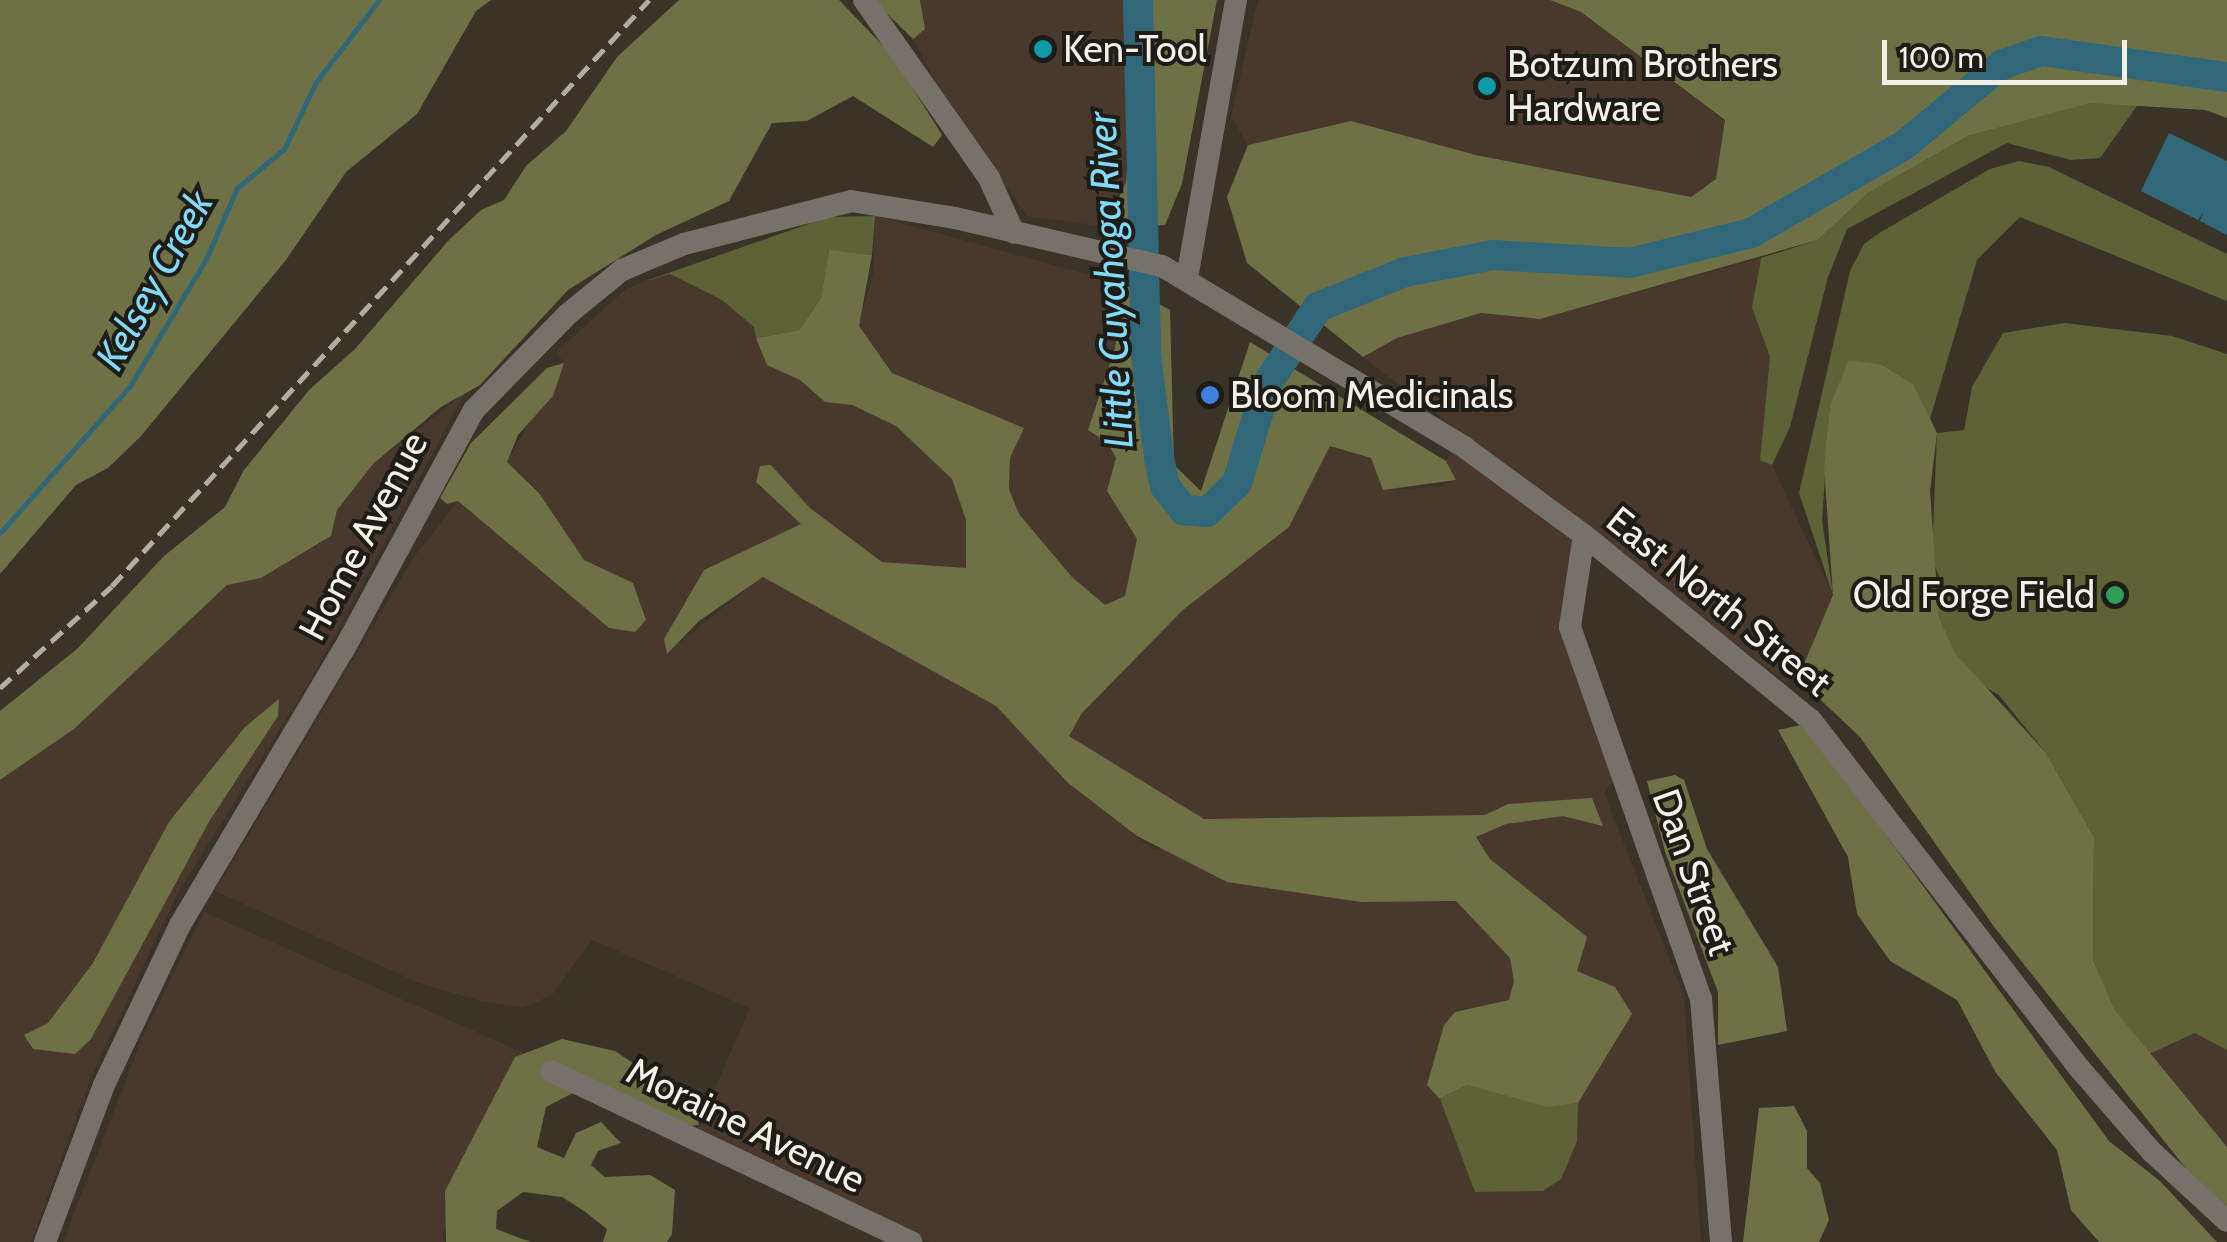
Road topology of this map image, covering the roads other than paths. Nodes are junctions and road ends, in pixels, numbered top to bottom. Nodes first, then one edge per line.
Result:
1 (864, 0) edge
2 (1236, 0) edge
3 (1014, 233) junction
4 (1187, 278) junction
5 (1584, 535) junction
6 (551, 1071) dead end
7 (2227, 1222) edge
8 (45, 1242) edge
9 (911, 1242) edge
10 (1721, 1242) edge

1 - 3 street
2 - 4 street
3 - 4 street, East North Street
3 - 8 street, Home Avenue
4 - 5 street, East North Street
5 - 7 street, East North Street
5 - 10 street, Dan Street
6 - 9 street, Moraine Avenue

